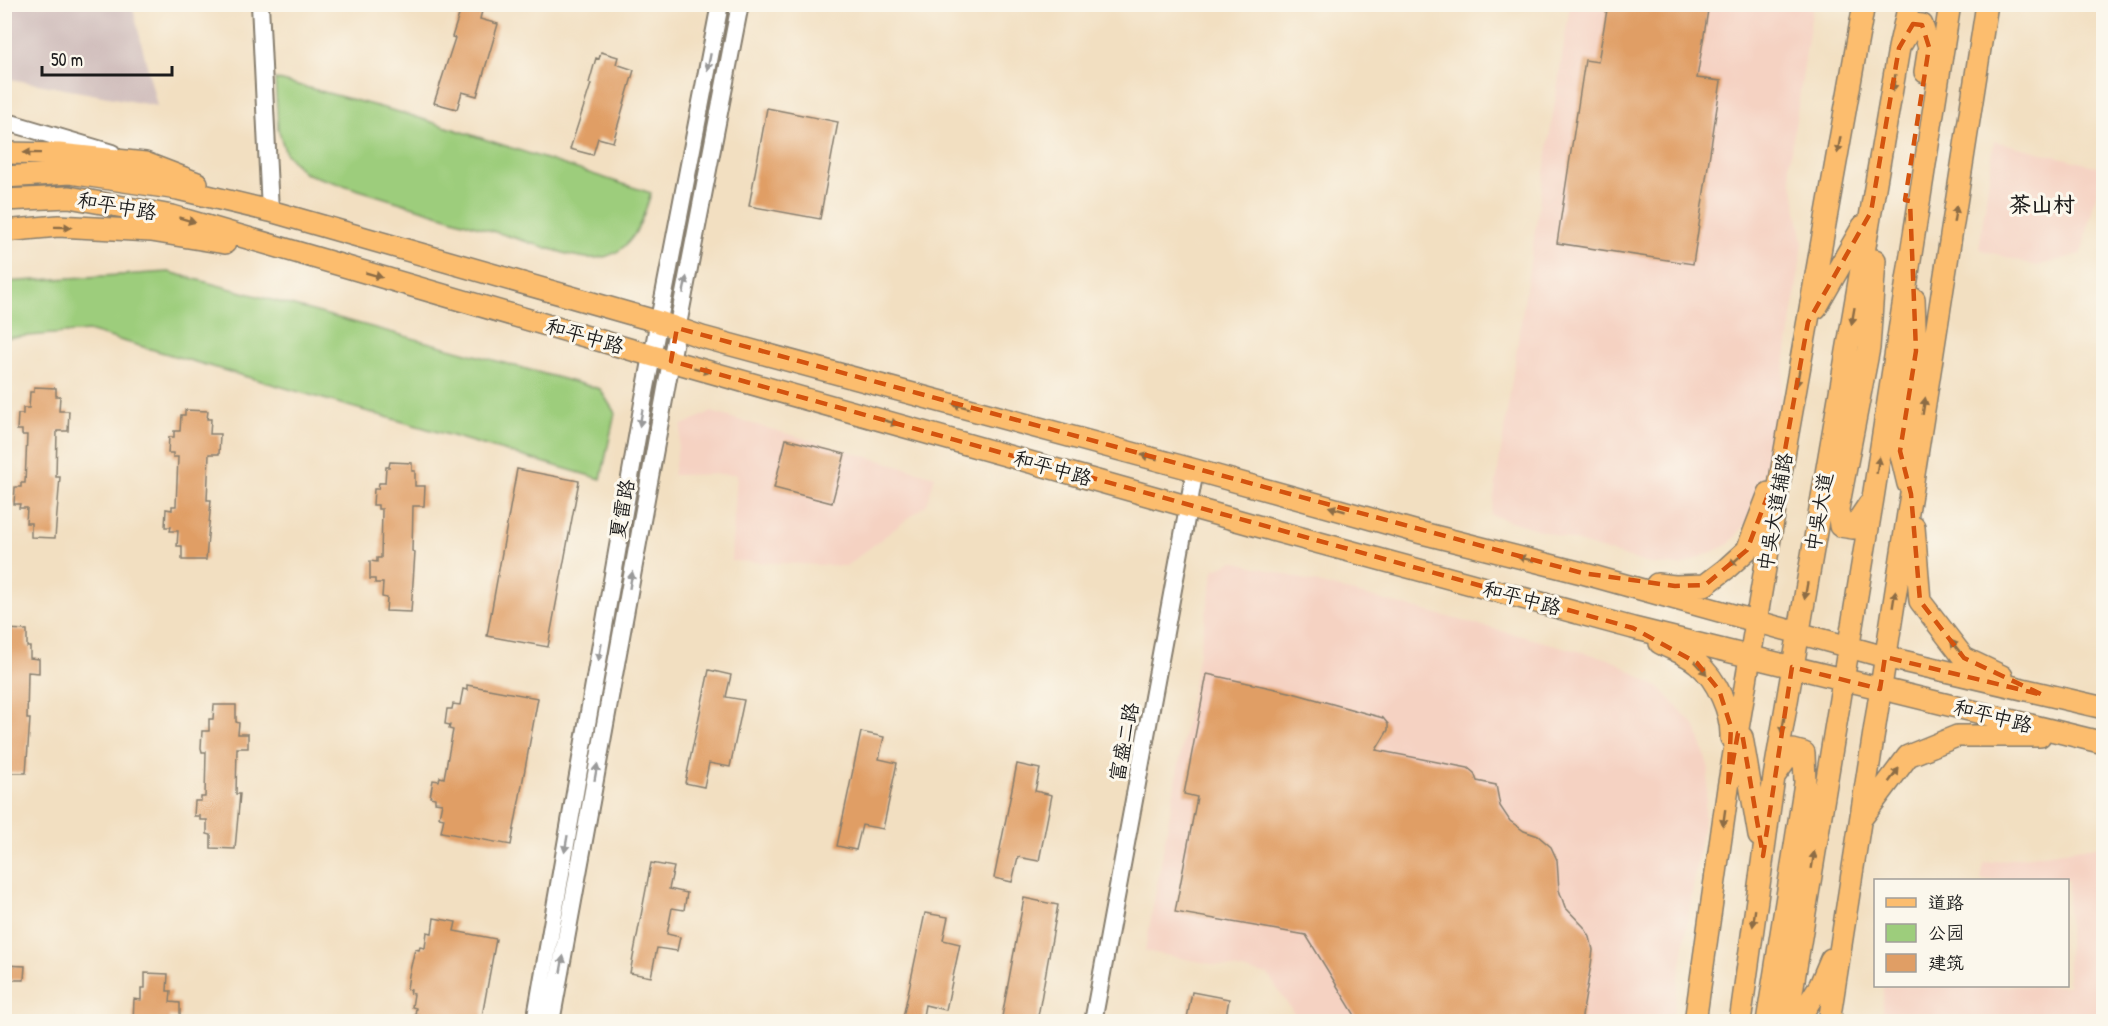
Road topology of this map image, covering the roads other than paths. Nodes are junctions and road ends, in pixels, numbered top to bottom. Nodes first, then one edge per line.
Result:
1 (260, 4) edge
2 (720, 4) edge
3 (740, 4) edge
4 (1864, 4) edge
5 (1908, 4) edge
6 (1950, 4) edge
7 (1987, 4) edge
8 (1899, 48) junction
9 (4, 121) edge
10 (1883, 152) junction
11 (4, 153) edge
12 (145, 163) junction
13 (4, 177) edge
14 (4, 200) edge
15 (270, 211) junction
16 (1871, 212) junction
17 (4, 231) edge
18 (1912, 249) junction
19 (302, 254) junction
20 (1808, 322) junction
21 (668, 325) junction
22 (1898, 341) junction
23 (662, 358) junction
24 (1785, 450) junction
25 (1195, 470) junction
26 (1911, 494) junction
27 (1873, 498) junction
28 (1189, 506) junction
29 (1582, 573) junction
30 (1756, 621) junction
31 (1633, 628) junction
32 (1798, 633) junction
33 (1849, 647) junction
34 (1750, 657) junction
35 (1885, 657) junction
36 (1792, 667) junction
37 (1843, 680) junction
38 (1880, 689) junction
39 (2043, 695) junction
40 (2103, 708) edge
41 (1740, 722) junction
42 (2074, 736) junction
43 (2103, 743) edge
44 (1774, 777) junction
45 (1728, 788) junction
46 (1859, 822) junction
47 (1763, 856) junction
48 (1842, 936) junction
49 (535, 1022) edge
50 (551, 1022) edge
51 (1093, 1022) edge
52 (1695, 1022) edge
53 (1740, 1022) edge
54 (1767, 1022) edge
55 (1787, 1022) edge
56 (1797, 1022) edge
57 (1829, 1022) edge

1 - 15 street
2 -> 21 street, 夏雷路
21 -> 3 street, 夏雷路
4 -> 20 main road, 中吴大道辅路
5 - 8 main road, 中吴大道
6 - 18 main road
26 -> 7 main road
8 -> 10 main road, 中吴大道
8 - 22 main road
9 - 12 street
10 - 16 main road, 中吴大道
10 - 27 main road
12 -> 11 main road
12 - 15 main road
13 - 15 main road, 和平中路
14 -> 19 main road, 和平中路
15 - 21 main road, 和平中路
16 - 20 main road
16 -> 32 main road, 中吴大道
17 -> 19 main road
18 - 22 main road
18 - 26 main road
19 -> 23 main road, 和平中路
20 -> 24 main road, 中吴大道辅路
21 - 23 street, 夏雷路
25 -> 21 main road, 和平中路
27 -> 22 main road
23 -> 28 main road, 和平中路
23 -> 49 street, 夏雷路
50 -> 23 street, 夏雷路
24 -> 29 main road
24 - 30 main road, 中吴大道辅路
25 - 28 street, 富盛二路
29 -> 25 main road, 和平中路
35 -> 26 main road
39 -> 26 main road
27 - 33 main road
28 - 31 main road, 和平中路
28 - 51 street, 富盛二路
29 - 30 main road, 和平中路
30 - 32 main road, 和平中路
30 - 34 main road, 中吴大道辅路
31 - 34 main road, 和平中路
31 -> 45 main road
32 - 33 main road, 和平中路
32 - 36 main road, 中吴大道
33 - 35 main road, 和平中路
33 - 37 main road
34 - 36 main road, 和平中路
34 - 41 main road, 中吴大道辅路
35 - 38 main road
35 - 39 main road, 和平中路
36 - 37 main road, 和平中路
36 -> 44 main road, 中吴大道
37 - 38 main road, 和平中路
55 -> 37 main road
38 - 42 main road, 和平中路
38 - 46 main road
39 - 40 main road, 和平中路
41 - 45 main road, 中吴大道辅路
41 - 47 main road
42 - 43 main road, 和平中路
46 -> 42 main road
44 - 47 main road, 中吴大道
44 - 54 main road
45 -> 52 main road, 中吴大道辅路
46 - 48 main road
47 -> 53 main road, 中吴大道
48 - 56 main road
48 - 57 main road

